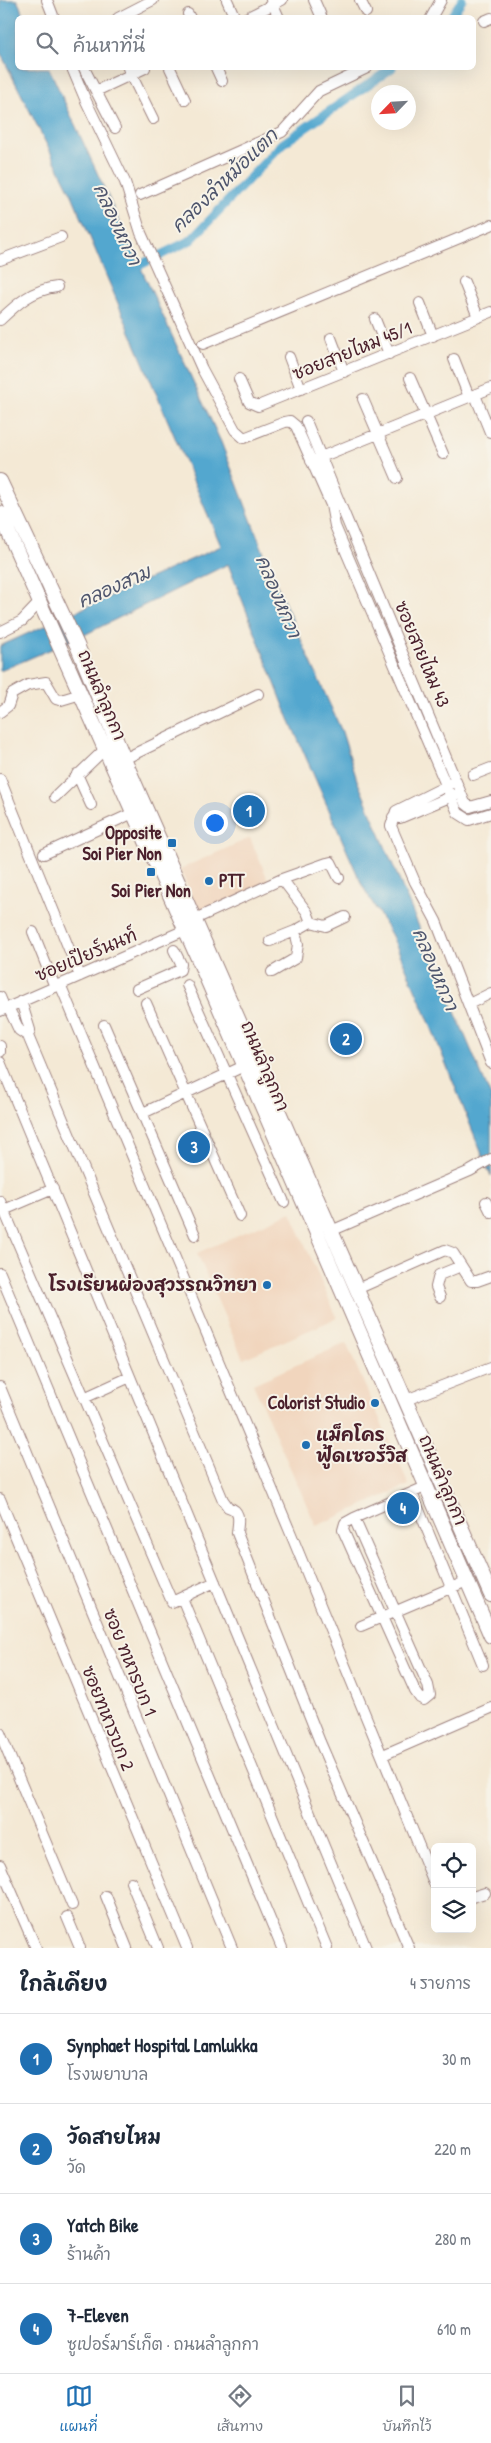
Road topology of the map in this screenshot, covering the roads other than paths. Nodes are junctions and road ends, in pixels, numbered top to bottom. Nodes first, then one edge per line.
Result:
1 (47, 0) edge
2 (152, 0) edge
3 (227, 0) edge
4 (314, 0) edge
5 (360, 0) edge
6 (441, 0) edge
7 (275, 2) edge
8 (366, 12) dead end
9 (53, 15) edge
10 (124, 15) edge
11 (234, 15) edge
12 (251, 15) edge
13 (278, 15) edge
14 (321, 15) edge
15 (433, 15) edge
16 (73, 70) edge
17 (85, 70) edge
18 (171, 70) edge
19 (217, 70) edge
20 (363, 70) edge
21 (129, 71) edge
22 (222, 81) dead end
23 (96, 91) junction
24 (186, 100) dead end
25 (153, 119) dead end
26 (115, 128) dead end
27 (140, 195) dead end
28 (491, 225) edge
29 (61, 237) dead end
30 (0, 260) edge
31 (464, 282) dead end
32 (57, 287) dead end
33 (420, 303) dead end
34 (491, 312) edge
35 (478, 318) junction
36 (375, 319) dead end
37 (0, 320) edge
38 (433, 336) junction
39 (331, 338) dead end
40 (203, 344) dead end
41 (389, 354) junction
42 (289, 358) dead end
43 (454, 359) dead end
44 (344, 372) junction
45 (410, 378) dead end
46 (240, 379) dead end
47 (491, 388) edge
48 (301, 389) junction
49 (472, 396) junction
50 (363, 400) dead end
51 (426, 415) junction
52 (306, 421) dead end
53 (490, 432) edge
54 (378, 434) junction
55 (443, 454) dead end
56 (322, 456) junction
57 (311, 460) junction
58 (397, 478) dead end
59 (0, 481) edge
60 (335, 503) junction
61 (0, 513) edge
62 (42, 605) junction
63 (0, 632) edge
64 (81, 694) junction
65 (258, 694) dead end
66 (0, 712) edge
67 (105, 749) junction
68 (124, 759) junction
69 (491, 768) edge
70 (77, 774) junction
71 (473, 775) dead end
72 (0, 779) edge
73 (451, 784) junction
74 (456, 795) junction
75 (55, 797) dead end
76 (491, 801) edge
77 (91, 805) dead end
78 (133, 812) junction
79 (491, 813) edge
80 (393, 817) junction
81 (44, 854) dead end
82 (339, 878) dead end
83 (282, 879) junction
84 (345, 917) dead end
85 (196, 919) junction
86 (311, 922) junction
87 (185, 930) junction
88 (295, 931) junction
89 (33, 932) dead end
90 (270, 941) dead end
91 (174, 950) dead end
92 (197, 956) junction
93 (181, 964) junction
94 (272, 972) dead end
95 (80, 976) junction
96 (58, 985) junction
97 (187, 985) dead end
98 (137, 989) dead end
99 (491, 993) edge
100 (0, 997) edge
101 (21, 1001) junction
102 (146, 1003) dead end
103 (470, 1004) junction
104 (4, 1009) edge
105 (104, 1025) dead end
106 (28, 1036) junction
107 (0, 1046) edge
108 (0, 1052) edge
109 (491, 1061) edge
110 (0, 1062) edge
111 (244, 1066) junction
112 (227, 1074) junction
113 (185, 1092) junction
114 (269, 1105) junction
115 (143, 1113) junction
116 (491, 1159) edge
117 (52, 1189) junction
118 (284, 1202) dead end
119 (486, 1202) dead end
120 (2, 1206) edge
121 (491, 1212) edge
122 (240, 1216) dead end
123 (331, 1231) junction
124 (194, 1236) dead end
125 (460, 1266) junction
126 (0, 1273) edge
127 (491, 1276) edge
128 (357, 1289) junction
129 (440, 1297) dead end
130 (491, 1368) edge
131 (130, 1377) junction
132 (0, 1387) edge
133 (84, 1398) junction
134 (406, 1400) junction
135 (419, 1490) junction
136 (0, 1499) edge
137 (354, 1518) junction
138 (376, 1566) junction
139 (362, 1572) junction
140 (467, 1581) junction
141 (215, 1582) junction
142 (450, 1588) junction
143 (491, 1595) edge
144 (182, 1598) junction
145 (396, 1611) junction
146 (382, 1616) junction
147 (361, 1626) dead end
148 (491, 1636) edge
149 (417, 1662) junction
150 (484, 1665) dead end
151 (404, 1667) junction
152 (491, 1708) edge
153 (0, 1733) edge
154 (383, 1755) junction
155 (0, 1865) edge
156 (431, 1875) edge
157 (131, 1882) dead end
158 (486, 1893) dead end
159 (106, 1896) dead end
160 (476, 1896) edge
161 (72, 1905) dead end
162 (67, 1917) dead end
163 (36, 1948) edge
164 (80, 1948) edge
165 (127, 1948) edge
166 (158, 1948) edge
167 (187, 1948) edge
168 (232, 1948) edge
169 (282, 1948) edge
170 (327, 1948) edge
171 (366, 1948) edge
172 (409, 1948) edge

1 - 9 street
2 - 10 street
3 - 11 street
4 - 14 street
5 - 8 street
6 - 15 street
7 - 12 street
7 - 13 street
16 - 57 street
17 - 23 street
18 - 24 street
19 - 22 street
20 - 27 street
21 - 23 street
21 - 25 street
23 - 26 street
28 - 40 street
29 - 30 street
31 - 35 street
32 - 37 street
33 - 38 street
34 - 35 street, ซอยสายไหม 45/1
35 - 38 street, ซอยสายไหม 45/1
36 - 41 street
38 - 41 street, ซอยสายไหม 45/1
39 - 44 street
41 - 44 street, ซอยสายไหม 45/1
42 - 48 street
43 - 49 street
44 - 48 street, ซอยสายไหม 45/1
45 - 51 street
46 - 48 street, ซอยสายไหม 45/1
47 - 49 street
49 - 51 street
49 - 53 street
50 - 54 street
51 - 54 street
51 - 55 street
52 - 56 street
54 - 56 street
54 - 58 street
56 - 57 street
56 - 60 street
57 - 60 street
59 - 68 main road, ถนนลำลูกกา
60 - 73 street
61 - 62 main road, ถนนลำลูกกา
62 - 63 street
62 - 64 main road, ถนนลำลูกกา
64 - 66 street
64 - 67 main road, ถนนลำลูกกา
65 - 68 street
67 - 70 street
67 - 78 main road, ถนนลำลูกกา
68 - 85 main road, ถนนลำลูกกา
69 - 71 street
70 - 75 street
70 - 77 street
72 - 95 street
73 - 74 street
73 - 80 street
74 - 76 street
74 - 79 street
74 - 80 street
78 - 81 street
78 - 87 main road, ถนนลำลูกกา
80 - 103 street
82 - 83 street
83 - 85 street
83 - 86 street
84 - 86 street
85 - 114 main road, ถนนลำลูกกา
86 - 88 street
87 - 92 main road, ถนนลำลูกกา
87 - 95 street, ซอยเปียร์นนท์
88 - 90 street
88 - 94 street
89 - 96 street
91 - 93 street
92 - 93 street
92 - 111 main road, ถนนลำลูกกา
93 - 98 street
95 - 96 street, ซอยเปียร์นนท์
96 - 101 street, ซอยเปียร์นนท์
96 - 154 street
97 - 112 street
99 - 103 street
100 - 104 street
101 - 104 street, ซอยเปียร์นนท์
101 - 106 street
102 - 113 street
103 - 109 street
104 - 106 street
105 - 115 street
106 - 172 street
107 - 108 street
110 - 117 street
111 - 112 street
111 - 114 main road, ถนนลำลูกกา
112 - 113 street
112 - 118 street
113 - 115 street
113 - 122 street
114 - 123 main road, ถนนลำลูกกา
114 - 135 main road, ถนนลำลูกกา
115 - 124 street
116 - 123 street
117 - 120 street
117 - 131 street
119 - 121 street
120 - 133 street
123 - 128 main road, ถนนลำลูกกา
125 - 127 street
125 - 128 street
125 - 129 street
126 - 169 street
128 - 134 main road, ถนนลำลูกกา
130 - 134 street
131 - 133 street
131 - 141 street
132 - 168 street, ซอย ทหารบก 1
133 - 144 street
134 - 143 main road, ถนนลำลูกกา
135 - 137 street
135 - 140 main road, ถนนลำลูกกา
135 - 142 street
136 - 167 street, ซอยทหารบก 2
137 - 138 street
137 - 139 street
138 - 139 street
138 - 145 street
139 - 146 street
140 - 142 street
140 - 148 main road, ถนนลำลูกกา
141 - 144 street
141 - 171 street
142 - 145 street
142 - 150 street
144 - 170 street
145 - 146 street
145 - 149 street
146 - 147 street
146 - 151 street
149 - 151 street
149 - 151 street
152 - 154 street
153 - 161 street
154 - 156 street
155 - 163 street
157 - 166 street
158 - 160 street
159 - 165 street
162 - 164 street

